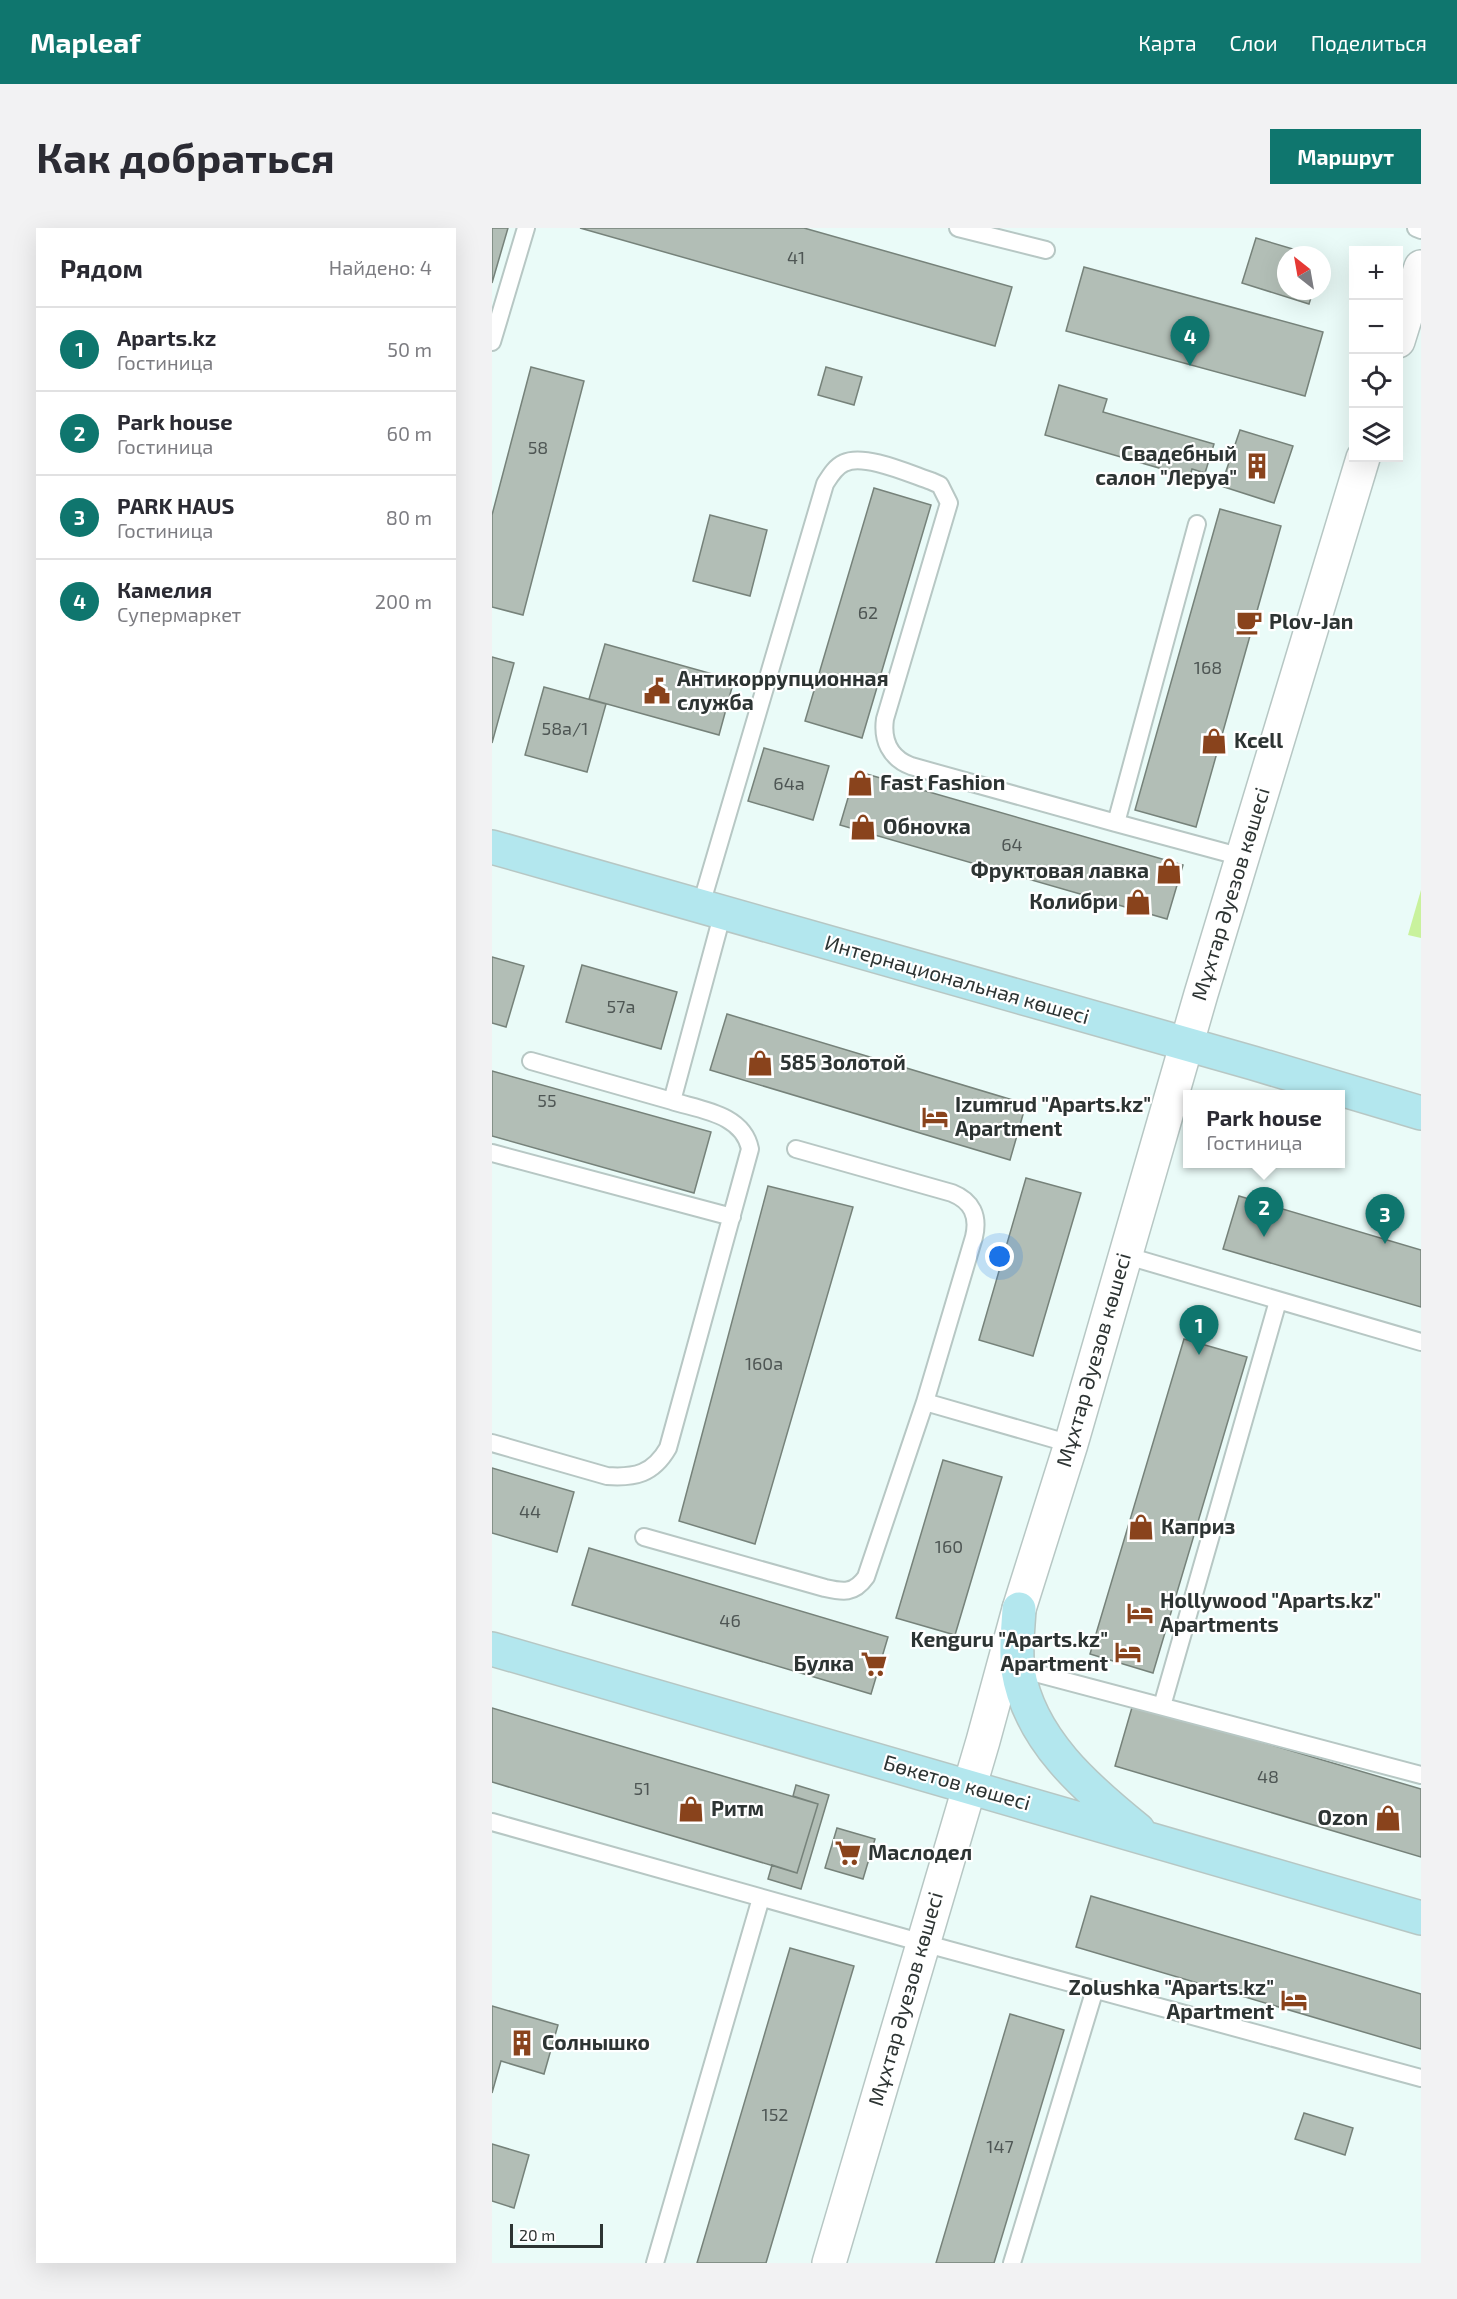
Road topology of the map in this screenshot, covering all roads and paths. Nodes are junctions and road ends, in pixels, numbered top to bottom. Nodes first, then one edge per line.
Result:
1 (525, 228) edge
2 (958, 228) edge
3 (1416, 228) edge
4 (1421, 230) edge
5 (1046, 250) dead end
6 (1421, 267) edge
7 (1403, 324) edge
8 (492, 342) edge
9 (1362, 462) edge
10 (1197, 524) dead end
11 (1116, 823) junction
12 (492, 847) edge
13 (1242, 857) junction
14 (712, 909) junction
15 (1186, 1046) junction
16 (531, 1061) dead end
17 (1344, 1090) edge
18 (1345, 1090) edge
19 (672, 1101) junction
20 (1421, 1113) edge
21 (796, 1149) dead end
22 (492, 1153) edge
23 (732, 1217) junction
24 (1124, 1255) junction
25 (1278, 1301) junction
26 (1421, 1342) edge
27 (924, 1402) junction
28 (492, 1443) edge
29 (1071, 1444) junction
30 (644, 1537) dead end
31 (1019, 1610) joint
32 (492, 1648) edge
33 (1011, 1666) junction
34 (1162, 1706) junction
35 (1421, 1775) edge
36 (968, 1786) junction
37 (492, 1822) edge
38 (1150, 1839) junction
39 (761, 1898) junction
40 (1421, 1918) edge
41 (922, 1943) junction
42 (1095, 1989) junction
43 (1421, 2078) edge
44 (655, 2263) edge
45 (829, 2263) edge
46 (1012, 2263) edge

1 - 8 lane
2 - 5 lane
3 - 4 lane
6 - 7 street
9 - 13 street, Мұхтар Әуезов көшесі
10 - 11 lane
11 - 13 lane
11 - 14 lane
12 - 14 main road, Интернациональная көшесі
13 - 15 street, Мұхтар Әуезов көшесі
14 - 15 main road, Интернациональная көшесі
14 - 19 lane
15 - 17 main road, Интернациональная көшесі
15 - 24 street, Мұхтар Әуезов көшесі
16 - 19 lane
18 - 20 main road, Интернациональная көшесі
19 - 23 lane
21 - 27 lane
22 - 23 lane
23 - 28 lane
24 - 25 lane
24 - 29 street, Мұхтар Әуезов көшесі
25 - 26 lane
25 - 34 lane
27 - 29 lane
27 - 30 lane
29 - 31 street, Мұхтар Әуезов көшесі
31 - 33 main road
32 - 36 main road, Бөкетов көшесі
33 - 34 lane
33 - 36 street, Мұхтар Әуезов көшесі
33 - 38 main road
34 - 35 lane
36 - 38 main road, Бөкетов көшесі
36 - 41 street, Мұхтар Әуезов көшесі
37 - 39 lane
38 - 40 main road, Бөкетов көшесі
39 - 41 lane
39 - 44 lane
41 - 42 lane
41 - 45 street, Мұхтар Әуезов көшесі
42 - 43 lane
42 - 46 lane

